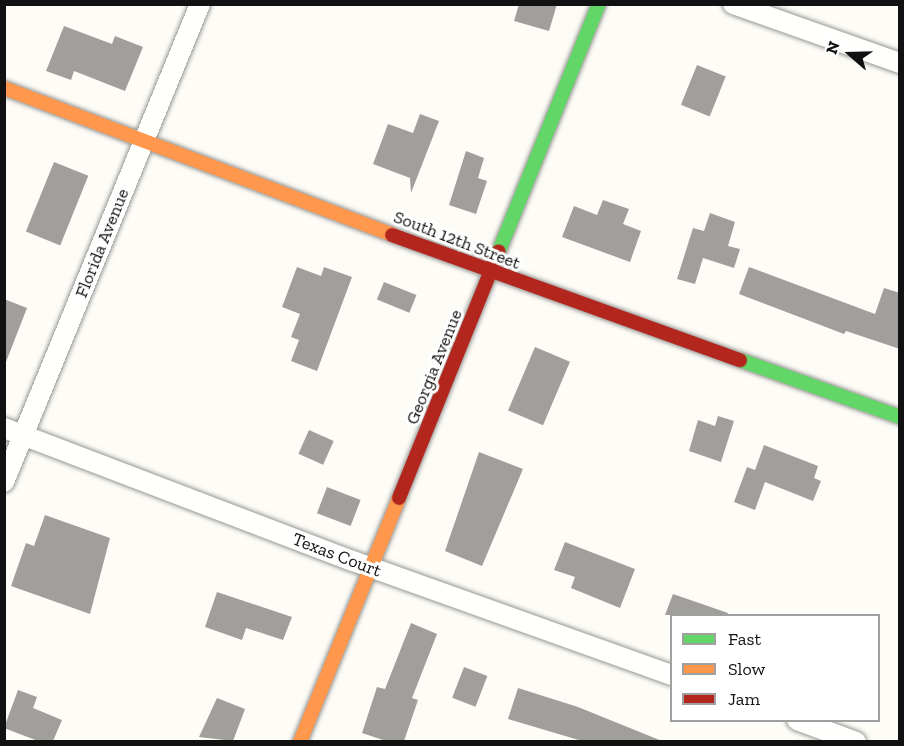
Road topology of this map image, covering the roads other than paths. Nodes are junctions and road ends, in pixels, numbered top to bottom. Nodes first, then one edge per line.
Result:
1 (200, 4) edge
2 (599, 4) edge
3 (733, 4) edge
4 (900, 63) edge
5 (4, 88) edge
6 (144, 140) junction
7 (492, 272) junction
8 (900, 417) edge
9 (4, 428) edge
10 (24, 435) junction
11 (4, 482) edge
12 (371, 568) junction
13 (670, 674) edge
14 (803, 722) edge
15 (300, 741) edge
16 (856, 741) edge

1 - 6 street, Florida Avenue
2 - 7 street, Georgia Avenue
3 - 4 street
5 - 6 street, South 12th Street
6 - 7 street, South 12th Street
6 - 10 street, Florida Avenue
7 - 8 street, South 12th Street
7 - 12 street, Georgia Avenue
9 - 10 street, Texas Court
10 - 11 street, Florida Avenue
10 - 12 street, Texas Court
12 - 13 street, Texas Court
12 - 15 street, Georgia Avenue
14 - 16 street

